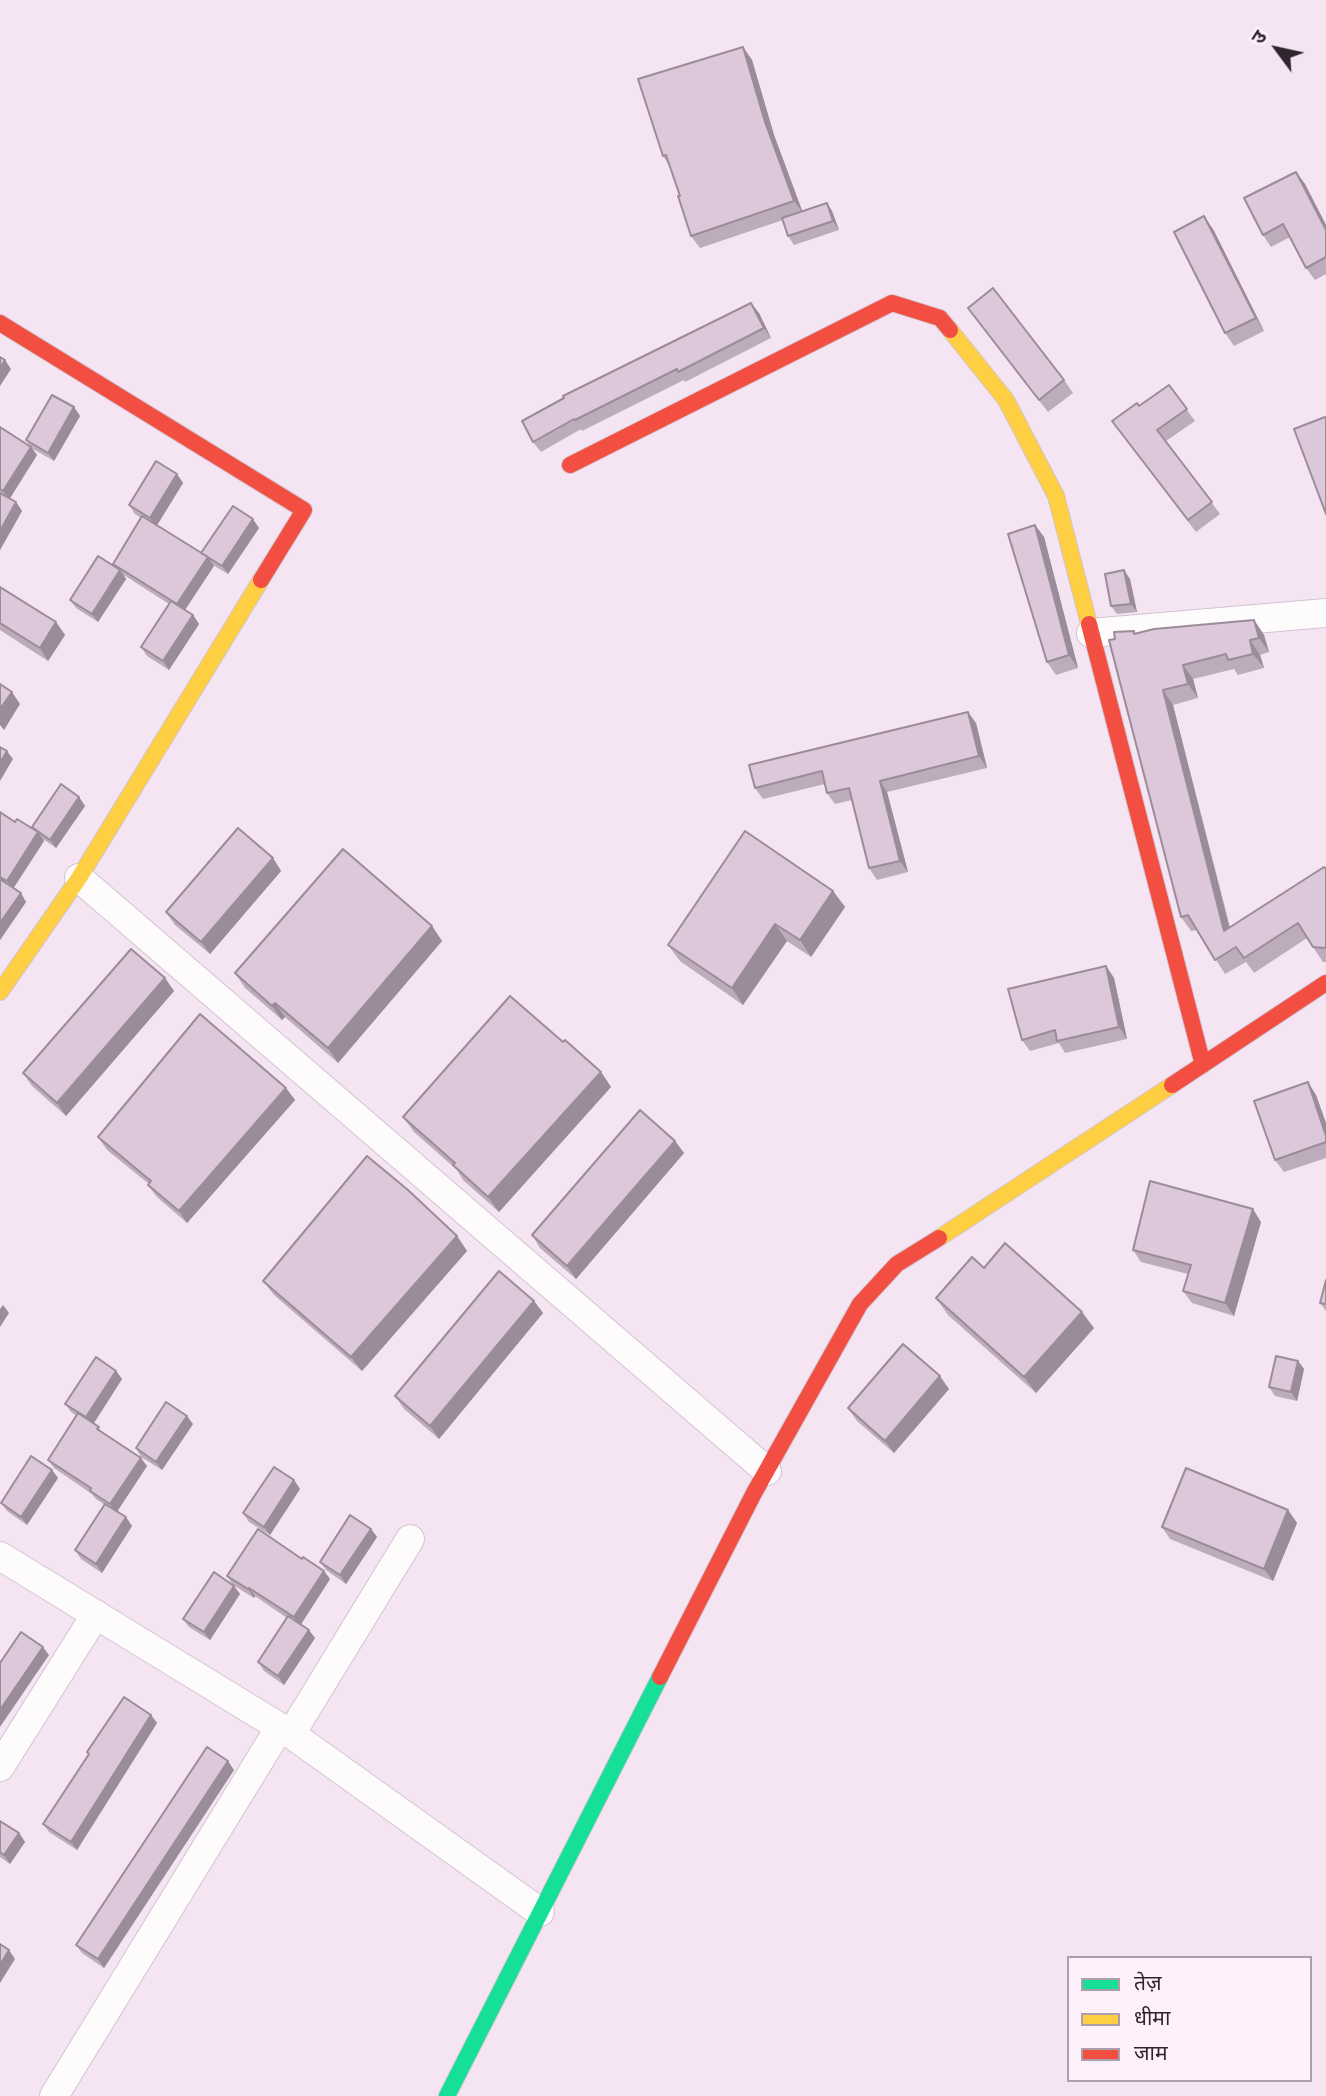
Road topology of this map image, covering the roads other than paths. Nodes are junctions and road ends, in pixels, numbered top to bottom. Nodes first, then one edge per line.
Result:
1 (0, 323) edge
2 (570, 465) dead end
3 (1326, 613) edge
4 (1091, 633) junction
5 (79, 878) junction
6 (1326, 983) edge
7 (0, 992) edge
8 (1203, 1065) junction
9 (767, 1471) junction
10 (410, 1539) dead end
11 (0, 1556) edge
12 (96, 1614) junction
13 (285, 1731) junction
14 (0, 1766) edge
15 (540, 1912) junction
16 (54, 2096) edge
17 (447, 2096) edge

1 - 5 street
2 - 4 street
3 - 4 street
4 - 8 street
5 - 7 street
5 - 9 street
6 - 8 street
8 - 9 street
9 - 15 street
10 - 13 street
11 - 12 street
12 - 13 street
12 - 14 street
13 - 15 street
13 - 16 street
15 - 17 street

